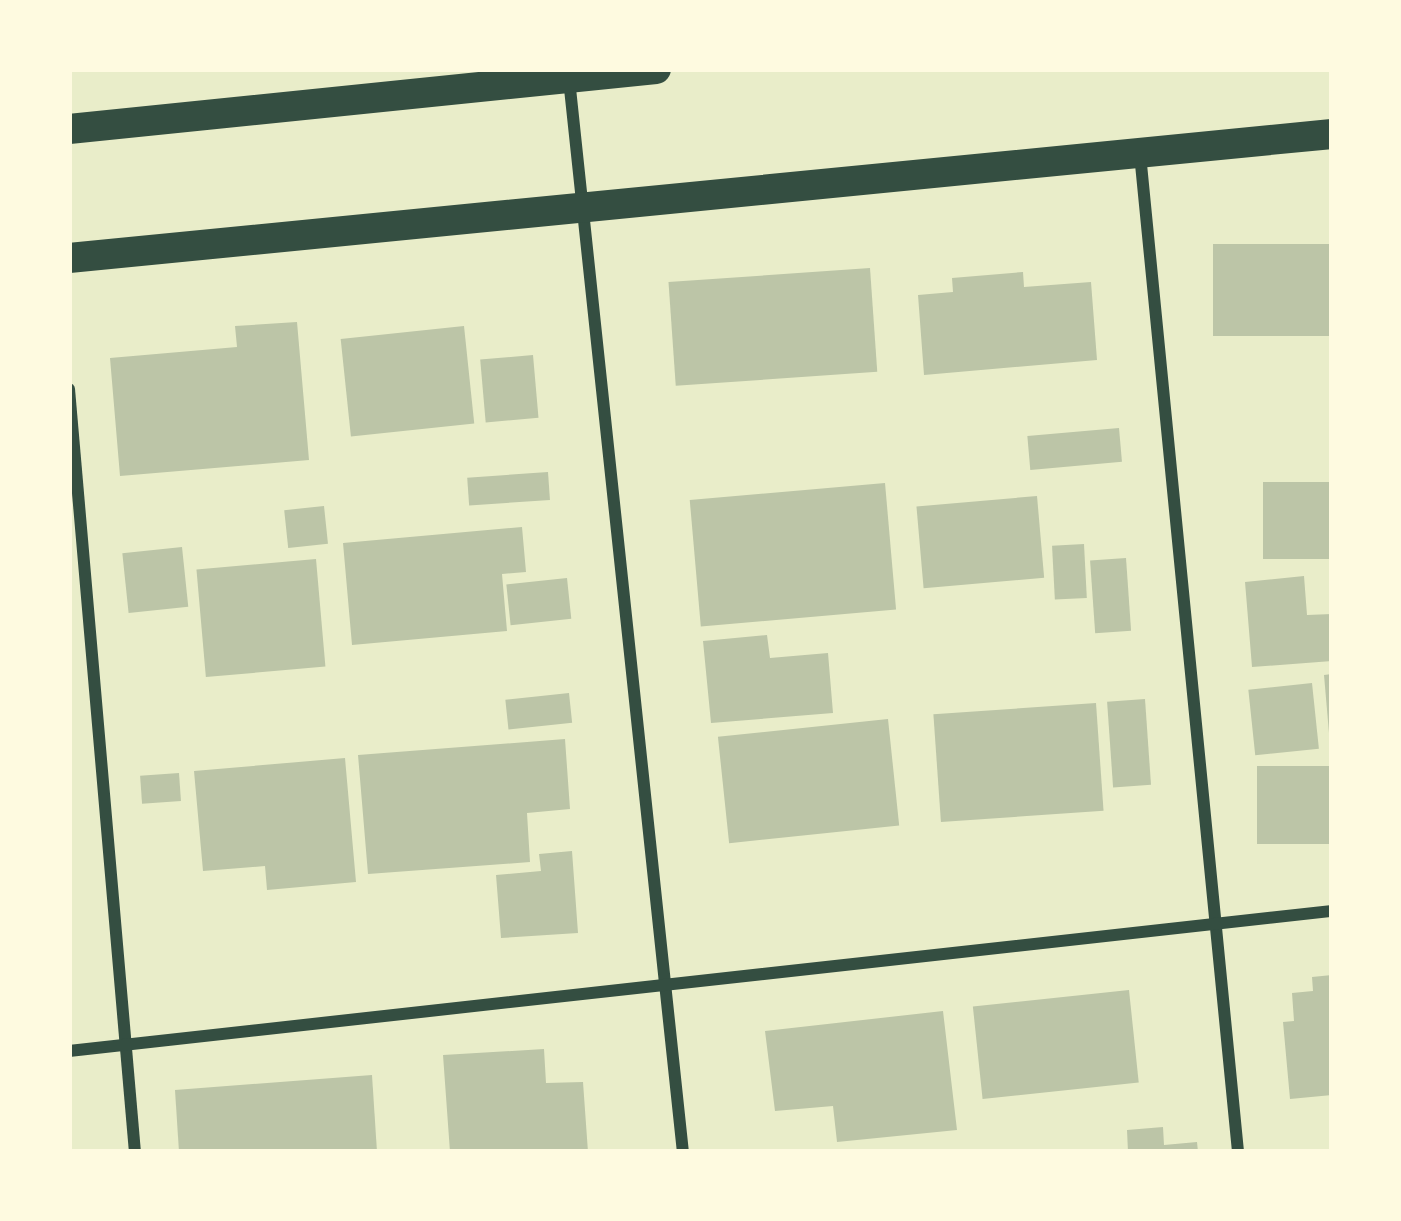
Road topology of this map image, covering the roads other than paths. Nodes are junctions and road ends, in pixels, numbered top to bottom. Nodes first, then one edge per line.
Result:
1 (656, 69) edge
2 (569, 76) junction
3 (69, 129) edge
4 (1332, 134) edge
5 (1139, 152) junction
6 (582, 207) junction
7 (69, 258) edge
8 (69, 388) edge
9 (1332, 911) edge
10 (1217, 922) junction
11 (665, 981) junction
12 (125, 1046) junction
13 (69, 1052) edge
14 (135, 1152) edge
15 (683, 1152) edge
16 (1238, 1152) edge

1 - 2 main road
2 - 3 main road
2 - 6 street
4 - 5 main road
5 - 6 main road
5 - 10 street
6 - 7 main road
6 - 11 street
8 - 12 street
9 - 10 street
10 - 11 street
10 - 16 street
11 - 12 street
11 - 15 street
12 - 13 street
12 - 14 street

